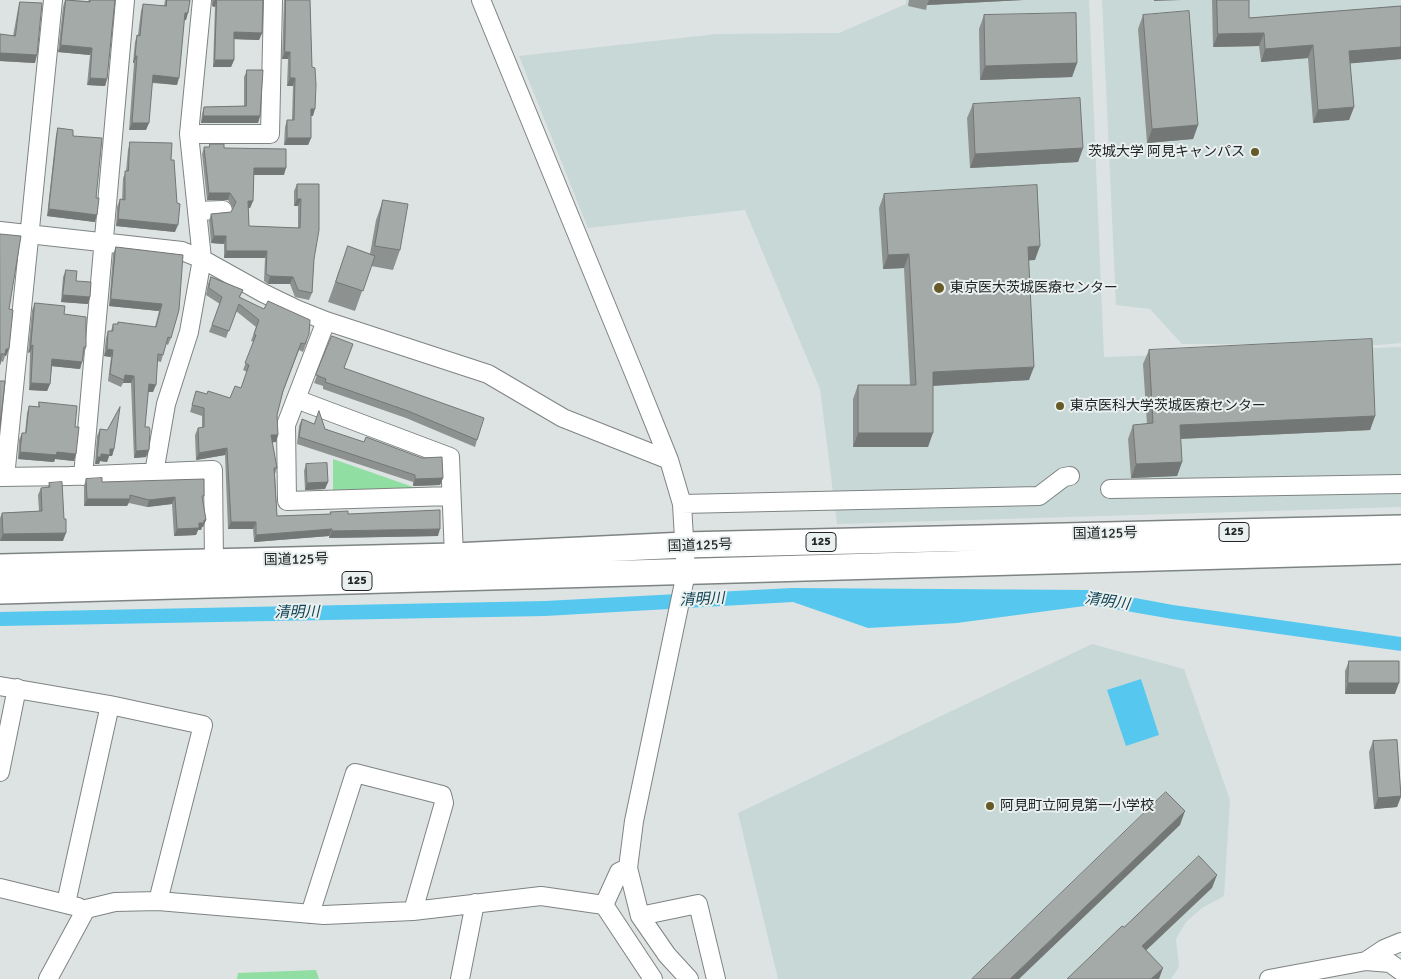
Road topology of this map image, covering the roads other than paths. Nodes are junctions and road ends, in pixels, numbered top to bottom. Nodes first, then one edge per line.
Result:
1 (53, 0) edge
2 (125, 0) edge
3 (202, 0) edge
4 (273, 0) edge
5 (481, 0) edge
6 (190, 134) junction
7 (197, 210) junction
8 (223, 210) dead end
9 (0, 232) edge
10 (29, 234) junction
11 (103, 242) junction
12 (202, 259) junction
13 (326, 321) junction
14 (296, 399) junction
15 (668, 460) junction
16 (154, 473) junction
17 (83, 476) junction
18 (1070, 476) dead end
19 (3, 477) edge
20 (1401, 484) edge
21 (1110, 489) dead end
22 (451, 496) junction
23 (682, 504) junction
24 (1401, 528) edge
25 (685, 546) junction
26 (1401, 551) edge
27 (454, 556) junction
28 (214, 562) junction
29 (0, 567) edge
30 (686, 573) junction
31 (0, 591) edge
32 (9, 687) edge
33 (110, 706) junction
34 (0, 772) edge
35 (628, 868) junction
36 (0, 888) edge
37 (158, 901) junction
38 (475, 903) junction
39 (66, 904) junction
40 (604, 905) junction
41 (86, 909) junction
42 (413, 911) junction
43 (310, 914) junction
44 (640, 916) junction
45 (1401, 942) edge
46 (1366, 961) junction
47 (1401, 971) edge
48 (48, 979) edge
49 (460, 979) edge
50 (653, 979) edge
51 (690, 979) edge
52 (716, 979) edge
53 (1269, 979) edge

1 - 10 street
2 - 11 street
3 - 6 street
4 - 6 street
5 - 15 street
6 - 7 street
7 - 8 street
7 - 12 street
9 - 10 street
10 - 11 street
10 - 19 street
11 - 12 street
11 - 17 street
12 - 13 street
12 - 16 street
13 - 14 street
13 - 15 street
14 - 22 street
14 - 22 street
15 - 23 street
16 - 17 street
16 - 28 street
17 - 19 street
18 - 23 street
20 - 21 street
22 - 27 street
23 - 25 street
24 - 25 highway, 国道125号 / 125
25 - 27 highway, 国道125号 / 125
25 - 30 street
26 - 30 highway, 国道125号 / 125
27 - 28 highway, 国道125号 / 125
28 - 29 highway, 国道125号 / 125
30 - 31 highway, 国道125号 / 125
30 - 35 street
32 - 33 street
32 - 34 street
33 - 37 street
33 - 39 street
35 - 40 street
35 - 44 street
36 - 39 street
37 - 41 street
37 - 43 street
38 - 40 street
38 - 42 street
38 - 49 street
39 - 41 street
40 - 50 street
41 - 48 street
42 - 43 street
42 - 43 street
44 - 51 street
44 - 52 street
45 - 46 street
46 - 47 street
46 - 53 street

